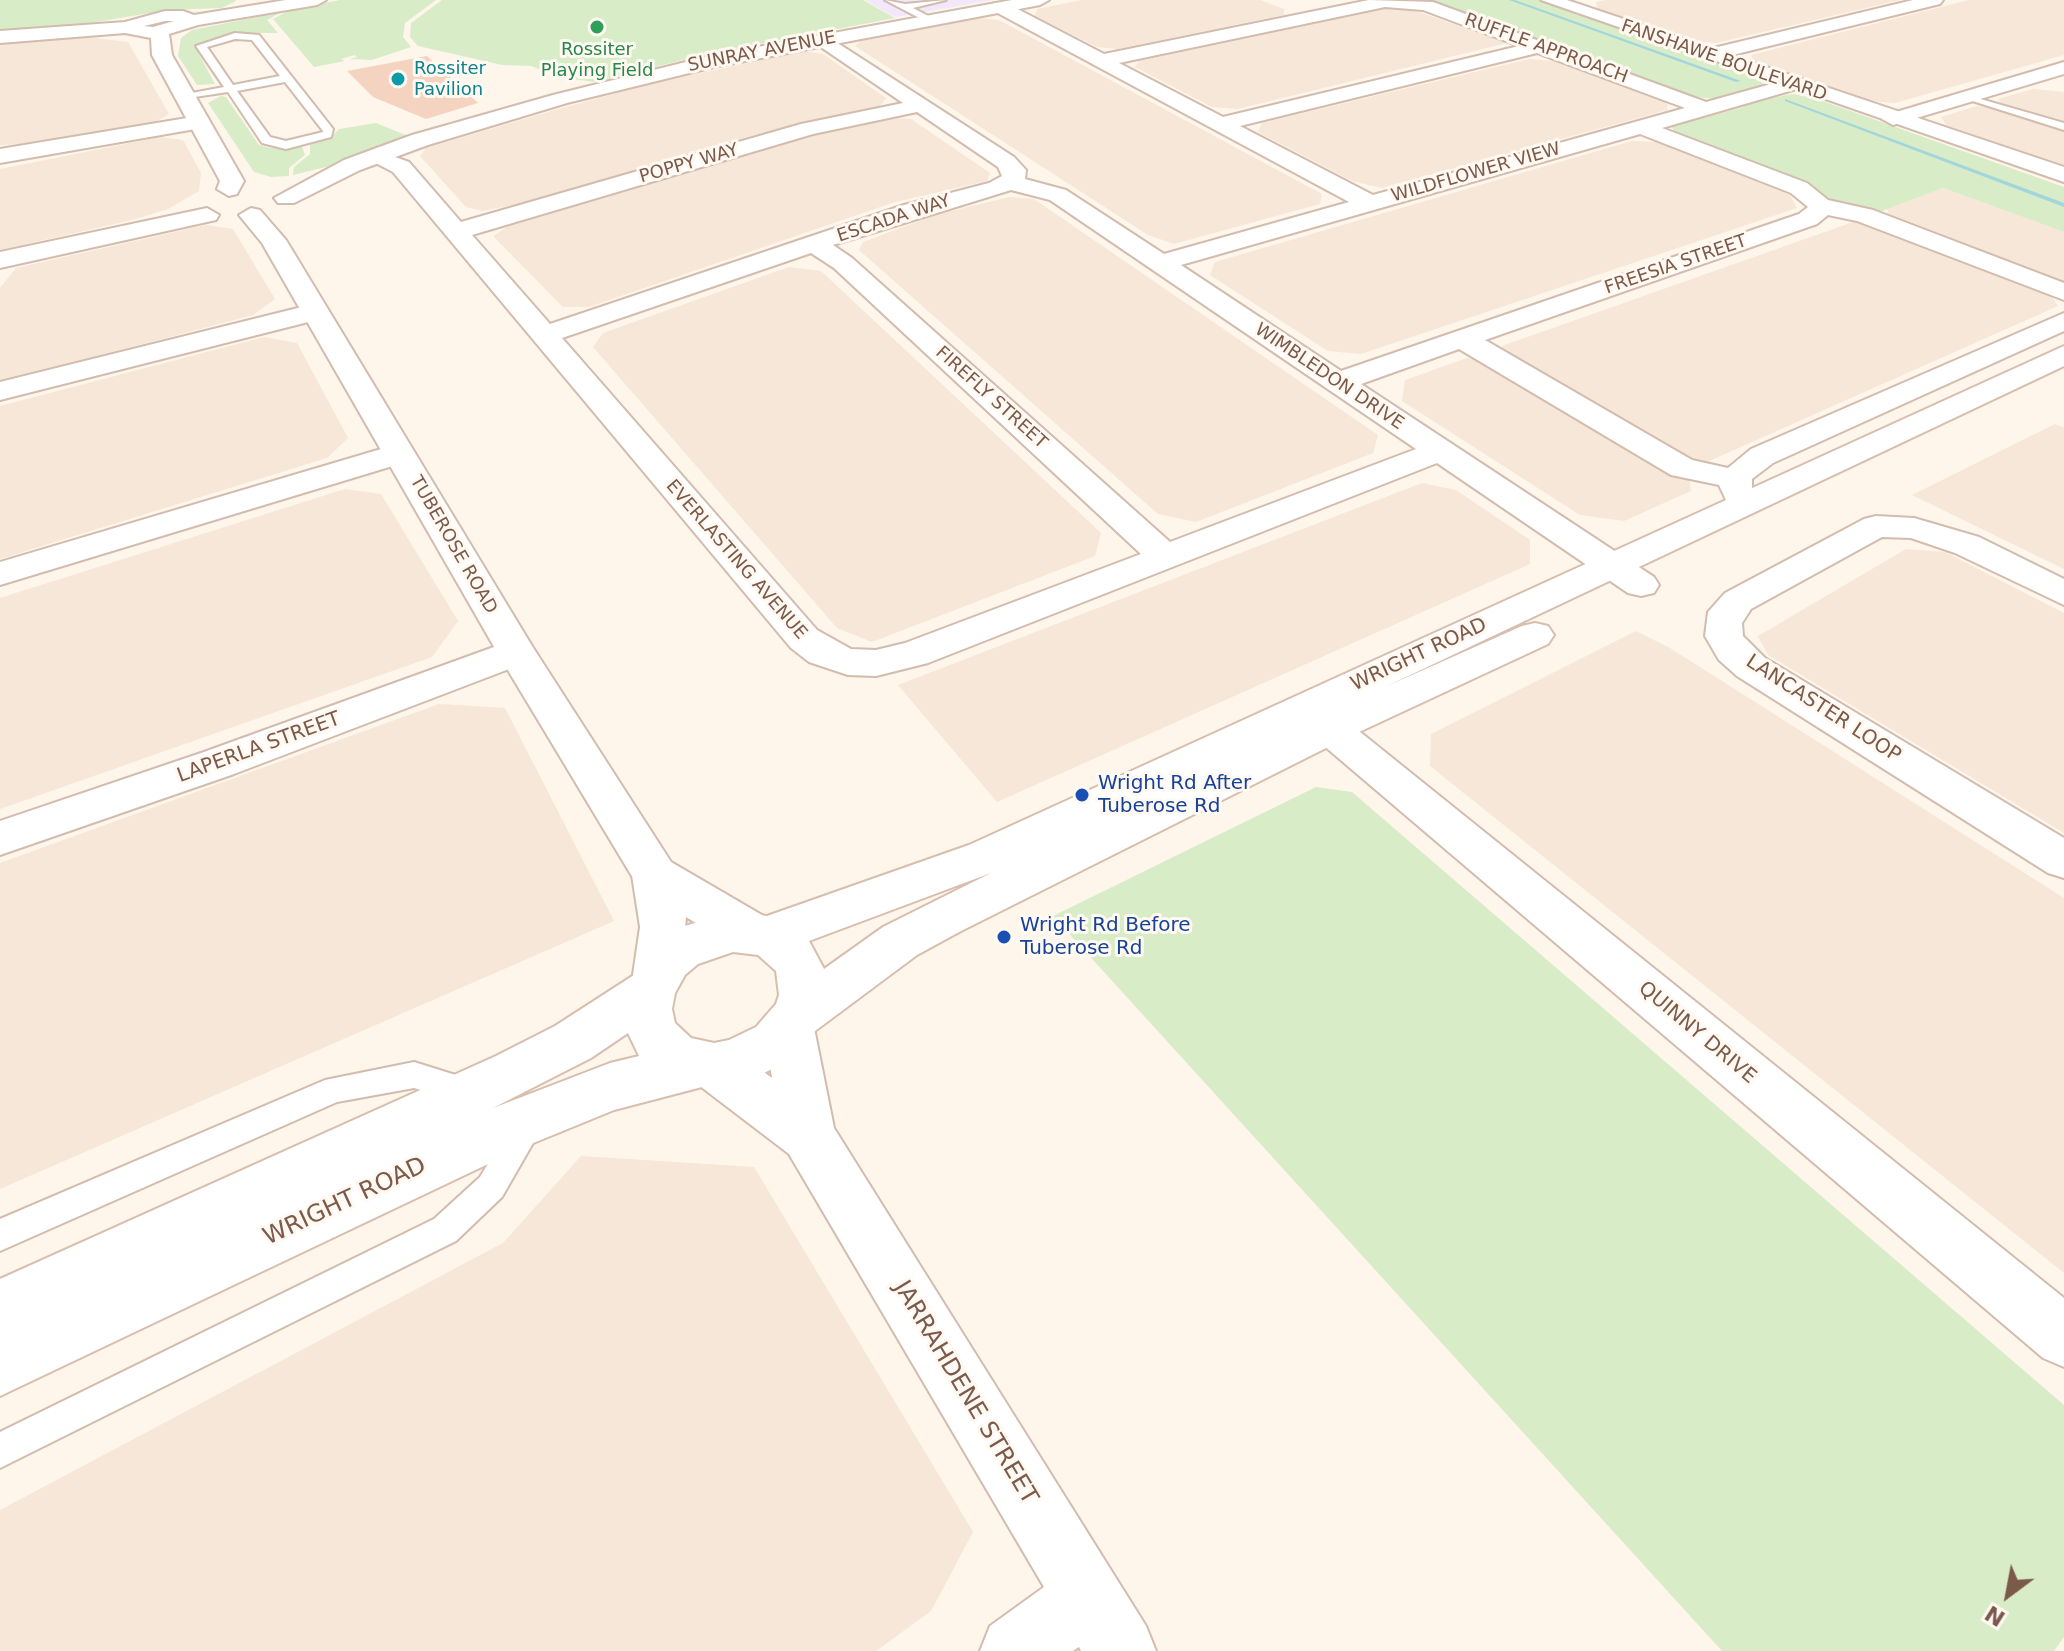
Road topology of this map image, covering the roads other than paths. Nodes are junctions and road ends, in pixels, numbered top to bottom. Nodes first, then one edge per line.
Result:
1 (317, 0) edge
2 (890, 0) edge
3 (941, 0) edge
4 (1040, 0) edge
5 (1934, 0) edge
6 (1560, 1) edge
7 (264, 5) edge
8 (1295, 6) dead end
9 (902, 7) junction
10 (1000, 7) junction
11 (1319, 16) junction
12 (929, 20) junction
13 (192, 21) junction
14 (129, 27) junction
15 (160, 32) junction
16 (0, 37) edge
17 (822, 39) junction
18 (1540, 47) junction
19 (1708, 55) junction
20 (1100, 61) junction
21 (2064, 68) edge
22 (2036, 76) junction
23 (287, 78) junction
24 (1793, 84) junction
25 (2064, 85) edge
26 (232, 89) junction
27 (1967, 96) junction
28 (185, 97) junction
29 (921, 105) junction
30 (1706, 109) junction
31 (1896, 120) junction
32 (199, 122) junction
33 (1221, 124) junction
34 (1641, 127) junction
35 (2064, 127) edge
36 (0, 156) edge
37 (363, 161) junction
38 (2064, 175) edge
39 (1010, 182) junction
40 (2064, 184) edge
41 (260, 193) junction
42 (1369, 203) junction
43 (1820, 206) junction
44 (204, 210) junction
45 (458, 231) junction
46 (816, 245) junction
47 (0, 260) edge
48 (1160, 263) junction
49 (2064, 292) edge
50 (314, 312) junction
51 (2064, 321) edge
52 (544, 335) junction
53 (1462, 339) junction
54 (2064, 355) edge
55 (1338, 382) junction
56 (2064, 382) edge
57 (0, 391) edge
58 (1439, 451) junction
59 (398, 454) junction
60 (1739, 492) junction
61 (1164, 556) junction
62 (0, 574) edge
63 (1626, 576) junction
64 (2064, 593) edge
65 (516, 652) junction
66 (1330, 729) junction
67 (0, 838) edge
68 (2064, 860) edge
69 (655, 875) junction
70 (759, 934) junction
71 (654, 983) junction
72 (793, 1022) junction
73 (707, 1065) junction
74 (471, 1092) junction
75 (532, 1117) junction
76 (808, 1136) junction
77 (0, 1235) edge
78 (0, 1310) edge
79 (2064, 1337) edge
80 (0, 1365) edge
81 (0, 1450) edge
82 (1104, 1624) edge
83 (1015, 1651) edge

1 - 7 street
2 - 9 lane
3 - 9 lane
4 - 10 street, SUNRAY AVENUE
5 - 19 street
6 - 19 street, FANSHAWE BOULEVARD
7 - 13 street
8 - 11 street
9 - 12 lane
10 - 12 street, SUNRAY AVENUE
10 - 20 street
11 - 18 street, RUFFLE APPROACH
11 - 20 street, RUFFLE APPROACH
12 - 17 street, SUNRAY AVENUE
13 - 14 street
13 - 15 street
14 - 15 street
14 - 16 street
15 - 28 street, TUBEROSE ROAD
17 - 29 street
17 - 37 street, SUNRAY AVENUE
18 - 30 street, RUFFLE APPROACH
18 - 33 street
19 - 24 street, FANSHAWE BOULEVARD
20 - 33 street
21 - 22 street
22 - 25 street
22 - 27 street
23 - 26 lane
23 - 26 lane
23 - 26 lane
24 - 30 street, WILDFLOWER VIEW
24 - 31 street, FANSHAWE BOULEVARD
26 - 28 lane
27 - 31 street
27 - 35 lane
28 - 32 street, TUBEROSE ROAD
29 - 39 street
29 - 45 street, POPPY WAY
30 - 34 street, WILDFLOWER VIEW
31 - 38 street, FANSHAWE BOULEVARD
31 - 40 street, FANSHAWE BOULEVARD
32 - 36 street
32 - 41 street, TUBEROSE ROAD
33 - 42 street
34 - 42 street, WILDFLOWER VIEW
34 - 43 street
37 - 41 street, SUNRAY AVENUE
37 - 45 street, EVERLASTING AVENUE
39 - 46 street, ESCADA WAY
39 - 48 street, WIMBLEDON DRIVE
41 - 44 street, SUNRAY AVENUE
41 - 44 street
41 - 50 street, TUBEROSE ROAD
42 - 48 street, WILDFLOWER VIEW
43 - 49 street
43 - 53 street, FREESIA STREET
44 - 47 street
45 - 52 street, EVERLASTING AVENUE
46 - 52 street, ESCADA WAY
46 - 61 street, FIREFLY STREET
48 - 55 street, WIMBLEDON DRIVE
50 - 57 street
50 - 59 street, TUBEROSE ROAD
51 - 60 street
52 - 61 street, EVERLASTING AVENUE
53 - 55 street, FREESIA STREET
53 - 60 street
54 - 60 street, WRIGHT ROAD
55 - 58 street, WIMBLEDON DRIVE
56 - 63 street, WRIGHT ROAD
58 - 61 street, EVERLASTING AVENUE
58 - 63 street, WIMBLEDON DRIVE
59 - 62 street
59 - 65 street, TUBEROSE ROAD
60 - 63 street, WRIGHT ROAD
63 - 66 street, WRIGHT ROAD
63 - 70 street, WRIGHT ROAD
64 - 68 street, LANCASTER LOOP
65 - 67 street, LAPERLA STREET
65 - 69 street, TUBEROSE ROAD
66 - 72 street, WRIGHT ROAD
66 - 79 street, QUINNY DRIVE
69 - 70 street, TUBEROSE ROAD
69 - 71 street, TUBEROSE ROAD
70 - 71 street
70 - 72 street
71 - 73 street
71 - 74 street
72 - 73 street
72 - 76 street, JARRAHDENE STREET
73 - 75 street, WRIGHT ROAD
73 - 76 street, JARRAHDENE STREET
74 - 77 lane
74 - 78 street
75 - 80 street, WRIGHT ROAD
75 - 81 lane
76 - 82 street, JARRAHDENE STREET
82 - 83 street

